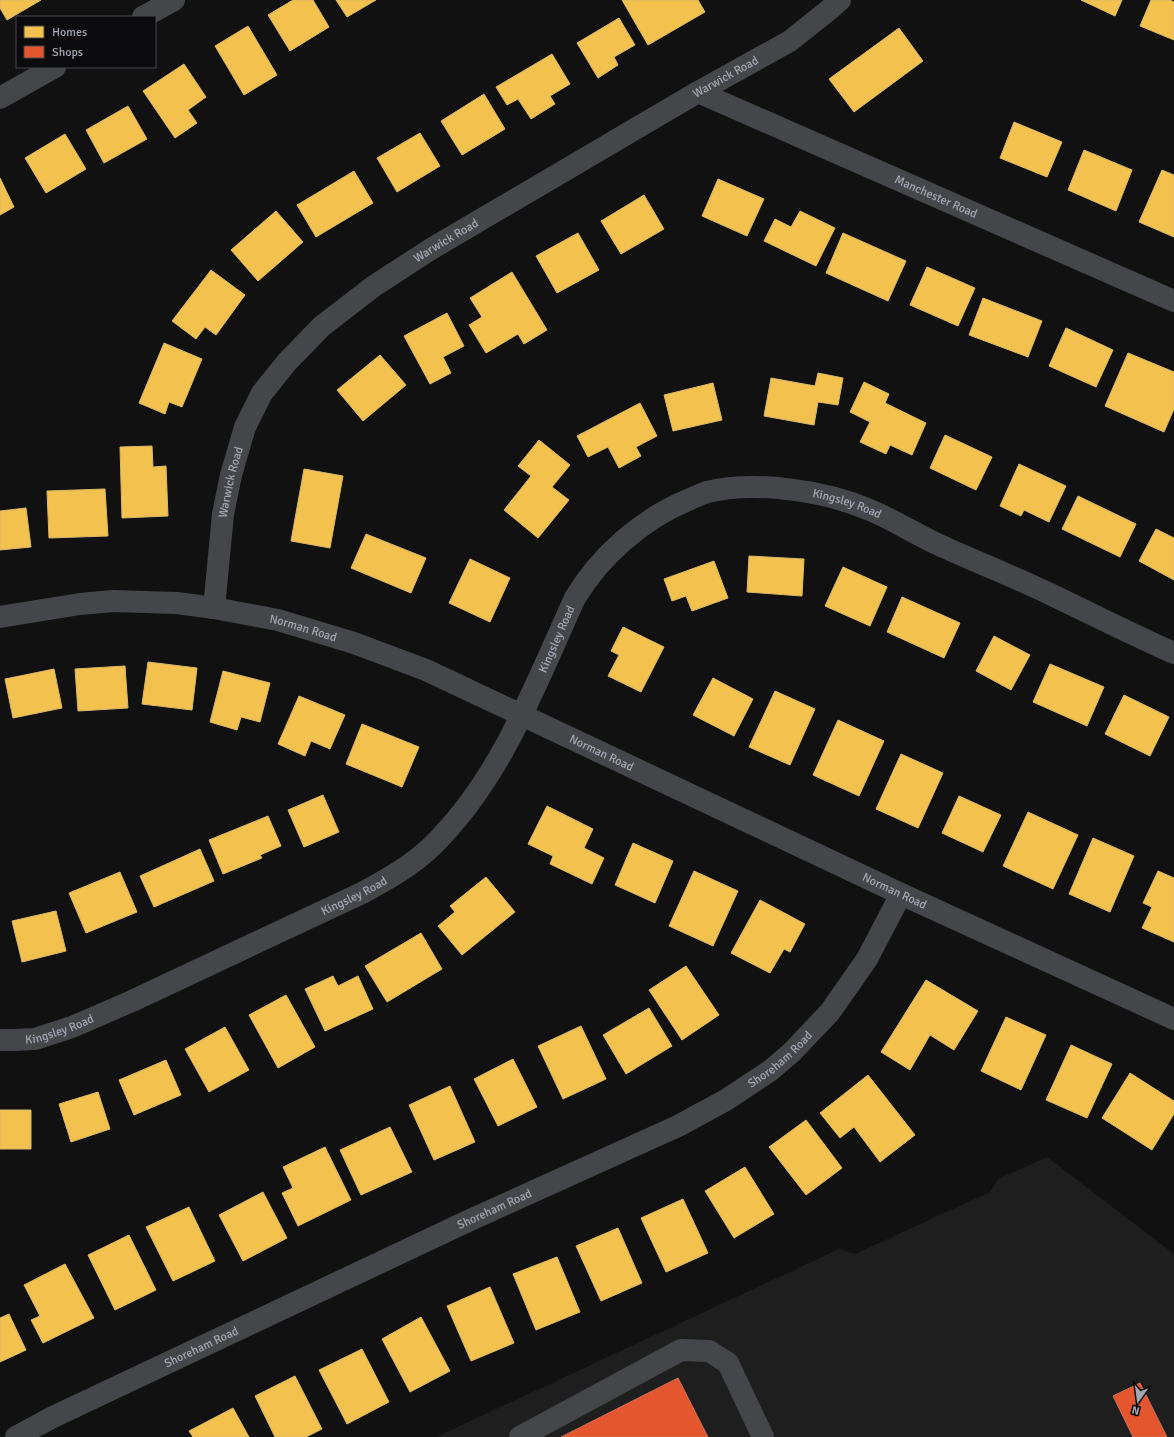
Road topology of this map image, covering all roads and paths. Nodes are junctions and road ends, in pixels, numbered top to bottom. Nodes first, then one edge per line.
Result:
1 (174, 0) edge
2 (840, 0) edge
3 (144, 16) edge
4 (53, 68) edge
5 (698, 92) junction
6 (0, 98) edge
7 (1174, 302) edge
8 (214, 608) junction
9 (0, 616) edge
10 (1174, 653) edge
11 (521, 715) junction
12 (901, 894) junction
13 (1174, 1019) edge
14 (0, 1040) edge
15 (16, 1437) edge
16 (520, 1437) edge
17 (763, 1437) edge

1 - 3 street
2 - 5 street, Warwick Road
4 - 6 street
5 - 7 street, Manchester Road
5 - 8 street, Warwick Road
8 - 9 street, Norman Road
8 - 11 street, Norman Road
10 - 11 street, Kingsley Road
11 - 12 street, Norman Road
11 - 14 street, Kingsley Road
12 - 13 street, Norman Road
12 - 15 street, Shoreham Road
16 - 17 street

